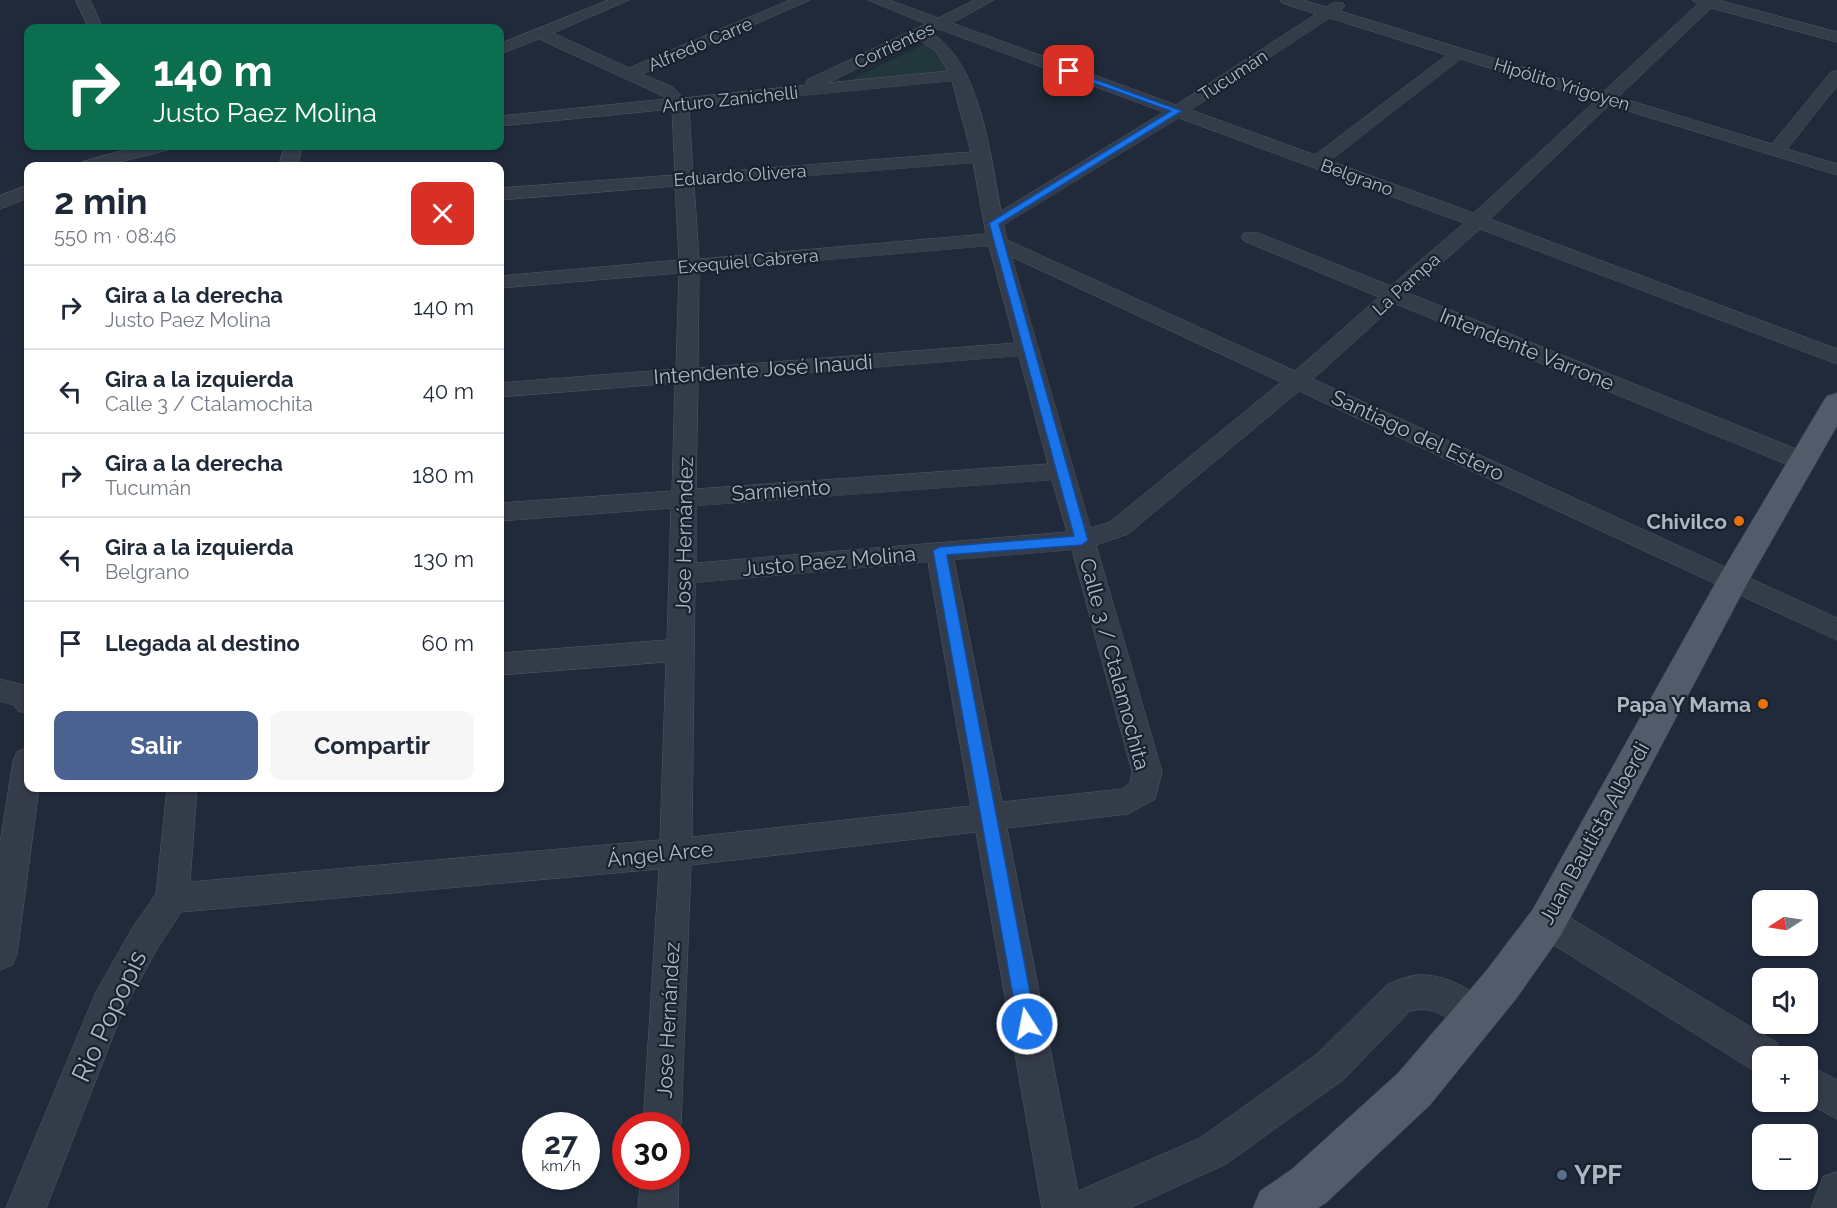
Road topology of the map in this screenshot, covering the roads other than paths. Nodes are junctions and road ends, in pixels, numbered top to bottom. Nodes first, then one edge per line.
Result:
1 (83, 0) edge
2 (622, 0) edge
3 (803, 0) edge
4 (874, 0) edge
5 (987, 0) edge
6 (1287, 0) edge
7 (1348, 0) edge
8 (1706, 1) edge
9 (1328, 13) junction
10 (94, 24) edge
11 (929, 28) junction
12 (538, 33) junction
13 (1837, 37) edge
14 (504, 47) edge
15 (1460, 52) junction
16 (630, 73) junction
17 (960, 75) junction
18 (1837, 75) edge
19 (803, 91) junction
20 (1608, 98) junction
21 (680, 104) junction
22 (1178, 111) junction
23 (504, 121) edge
24 (142, 150) edge
25 (1776, 151) junction
26 (980, 157) junction
27 (99, 162) edge
28 (1317, 162) junction
29 (1837, 170) edge
30 (686, 178) junction
31 (24, 193) edge
32 (504, 194) edge
33 (0, 203) edge
34 (1477, 221) junction
35 (996, 235) junction
36 (1251, 237) dead end
37 (689, 266) junction
38 (504, 282) edge
39 (1395, 294) junction
40 (1028, 349) junction
41 (1837, 357) edge
42 (687, 374) junction
43 (1298, 380) junction
44 (504, 390) edge
45 (1837, 402) edge
46 (1802, 462) junction
47 (1062, 471) junction
48 (685, 497) junction
49 (504, 512) edge
50 (1082, 540) junction
51 (939, 551) junction
52 (683, 573) junction
53 (1732, 580) junction
54 (1837, 630) edge
55 (681, 650) junction
56 (504, 664) edge
57 (0, 690) edge
58 (24, 696) edge
59 (24, 789) edge
60 (1144, 790) joint
61 (182, 792) edge
62 (988, 818) junction
63 (676, 853) junction
64 (172, 898) junction
65 (1547, 922) junction
66 (0, 954) edge
67 (1475, 1017) junction
68 (1752, 1049) edge
69 (1818, 1089) edge
70 (1837, 1101) edge
71 (663, 1112) edge
72 (659, 1190) edge
73 (1837, 1191) edge
74 (1315, 1197) edge
75 (26, 1208) edge
76 (658, 1208) edge
77 (1062, 1208) edge
78 (1085, 1208) edge
79 (1277, 1208) edge
80 (1831, 1208) edge

1 - 10 street
2 - 12 street
3 - 16 street, Alfredo Carre
4 - 11 street, Belgrano
5 - 11 street, Corrientes
6 - 9 street, Hipólito Yrigoyen
7 - 9 street, Tucumán
8 - 13 street
8 - 20 street, La Pampa
9 - 15 street, Hipólito Yrigoyen
9 - 22 street, Tucumán
11 - 17 street, Calle 3 / Ctalamochita
11 - 19 street, Corrientes
11 - 22 street, Belgrano
12 - 14 street
12 - 16 street
15 - 20 street, Hipólito Yrigoyen
15 - 28 street
16 - 21 street
17 - 19 street, Arturo Zanichelli
17 - 26 street, Calle 3 / Ctalamochita
18 - 25 street
19 - 21 street, Arturo Zanichelli
20 - 25 street, Hipólito Yrigoyen
20 - 34 street, La Pampa
21 - 23 street, Arturo Zanichelli
21 - 30 street, Jose Hernández
22 - 28 street, Belgrano
22 - 35 street, Tucumán
24 - 27 street
25 - 29 street, Hipólito Yrigoyen
26 - 30 street, Eduardo Olivera
26 - 35 street, Calle 3 / Ctalamochita
28 - 34 street, Belgrano
30 - 32 street, Eduardo Olivera
30 - 37 street, Jose Hernández
31 - 33 street
34 - 39 street, La Pampa
34 - 41 street, Belgrano
35 - 37 street, Exequiel Cabrera
35 - 40 street, Calle 3 / Ctalamochita
35 - 43 street, Santiago del Estero
36 - 39 street, Intendente Varrone
37 - 38 street, Exequiel Cabrera
37 - 42 street, Jose Hernández
39 - 43 street, La Pampa
39 - 46 street, Intendente Varrone
40 - 42 street, Intendente José Inaudi
40 - 47 street, Calle 3 / Ctalamochita
42 - 44 street, Intendente José Inaudi
42 - 48 street, Jose Hernández
43 - 50 street, La Pampa
43 - 53 street, Santiago del Estero
45 - 46 main road, Juan Bautista Alberdi
46 - 53 main road, Juan Bautista Alberdi
47 - 48 street, Sarmiento
47 - 50 street, Calle 3 / Ctalamochita
48 - 49 street, Sarmiento
48 - 52 street, Jose Hernández
50 - 51 street, Justo Paez Molina
50 - 60 street, Calle 3 / Ctalamochita
51 - 52 street, Justo Paez Molina
51 - 62 street
52 - 55 street, Jose Hernández
53 - 54 street, Santiago del Estero
53 - 65 main road, Juan Bautista Alberdi
55 - 56 street
55 - 63 street, Jose Hernández
57 - 58 street
59 - 66 street
60 - 62 street, Ángel Arce
61 - 64 street, Rio Popopis
62 - 63 street, Ángel Arce
62 - 77 street
63 - 64 street, Ángel Arce
63 - 71 street, Jose Hernández
64 - 75 street, Rio Popopis
65 - 67 main road, Juan Bautista Alberdi
65 - 68 street
67 - 74 main road, Juan Bautista Alberdi
67 - 78 street
69 - 70 street
72 - 76 street
73 - 80 street
74 - 79 main road, Juan Bautista Alberdi

